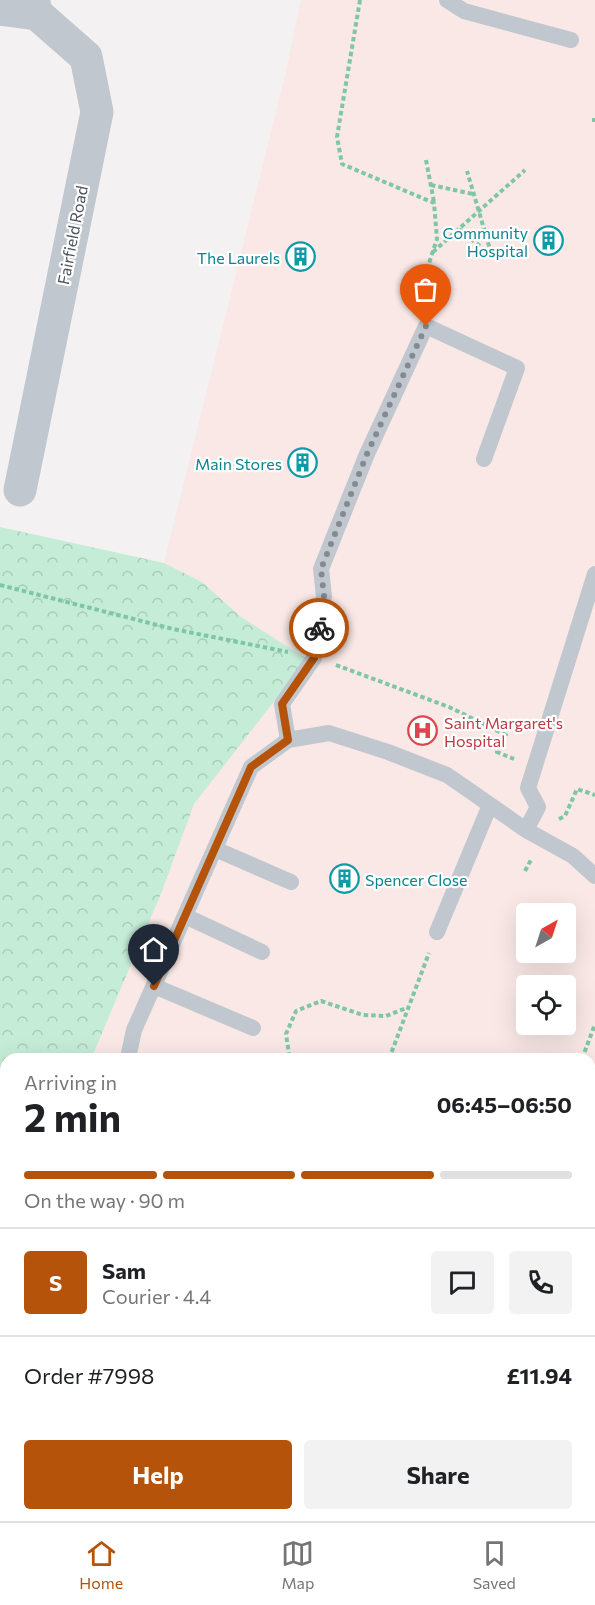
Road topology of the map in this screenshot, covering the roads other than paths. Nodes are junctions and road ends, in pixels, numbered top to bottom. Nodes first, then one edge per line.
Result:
1 (447, 0) edge
2 (467, 5) edge
3 (35, 7) edge
4 (0, 9) edge
5 (571, 40) dead end
6 (484, 459) dead end
7 (20, 490) dead end
8 (595, 574) edge
9 (288, 740) junction
10 (490, 805) junction
11 (526, 830) junction
12 (215, 849) junction
13 (595, 875) edge
14 (291, 882) dead end
15 (185, 916) junction
16 (437, 932) road end
17 (262, 952) dead end
18 (154, 986) junction
19 (253, 1028) dead end
20 (129, 1053) edge

1 - 2 lane
2 - 5 lane
3 - 4 street
3 - 7 street, Fairfield Road
6 - 9 lane
8 - 11 lane
9 - 10 lane
9 - 12 lane
10 - 11 lane
10 - 16 lane
11 - 13 lane
12 - 14 lane
12 - 15 lane
15 - 17 lane
15 - 18 lane
18 - 19 lane
18 - 20 lane

